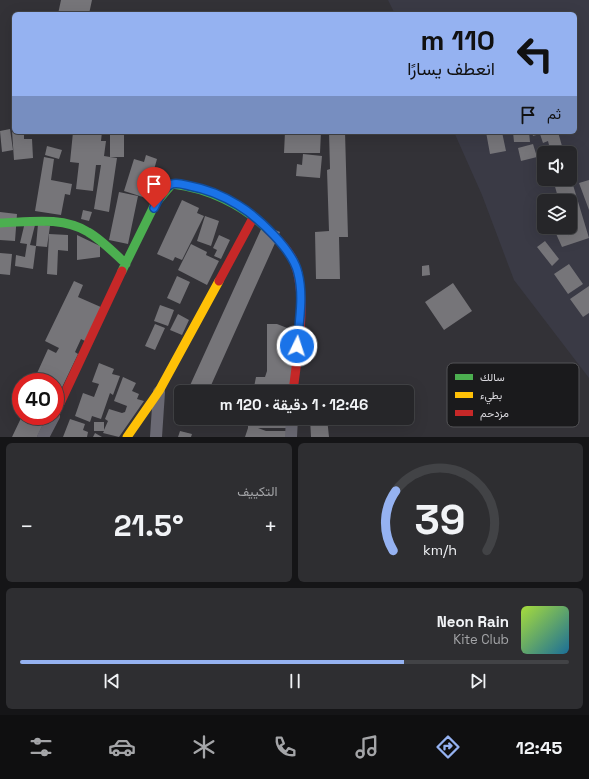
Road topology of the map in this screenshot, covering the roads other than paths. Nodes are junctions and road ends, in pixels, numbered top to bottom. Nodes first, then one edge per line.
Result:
1 (253, 218) junction
2 (0, 223) edge
3 (126, 264) junction
4 (294, 385) edge
5 (159, 391) junction
6 (64, 394) edge
7 (49, 425) edge
8 (292, 425) edge
9 (43, 437) edge
10 (128, 437) edge
11 (156, 437) edge
12 (291, 437) edge

1 - 3 street
1 - 4 street
1 - 5 street
2 - 3 street
3 - 6 street
5 - 10 street
5 - 11 street
7 - 9 street
8 - 12 street

